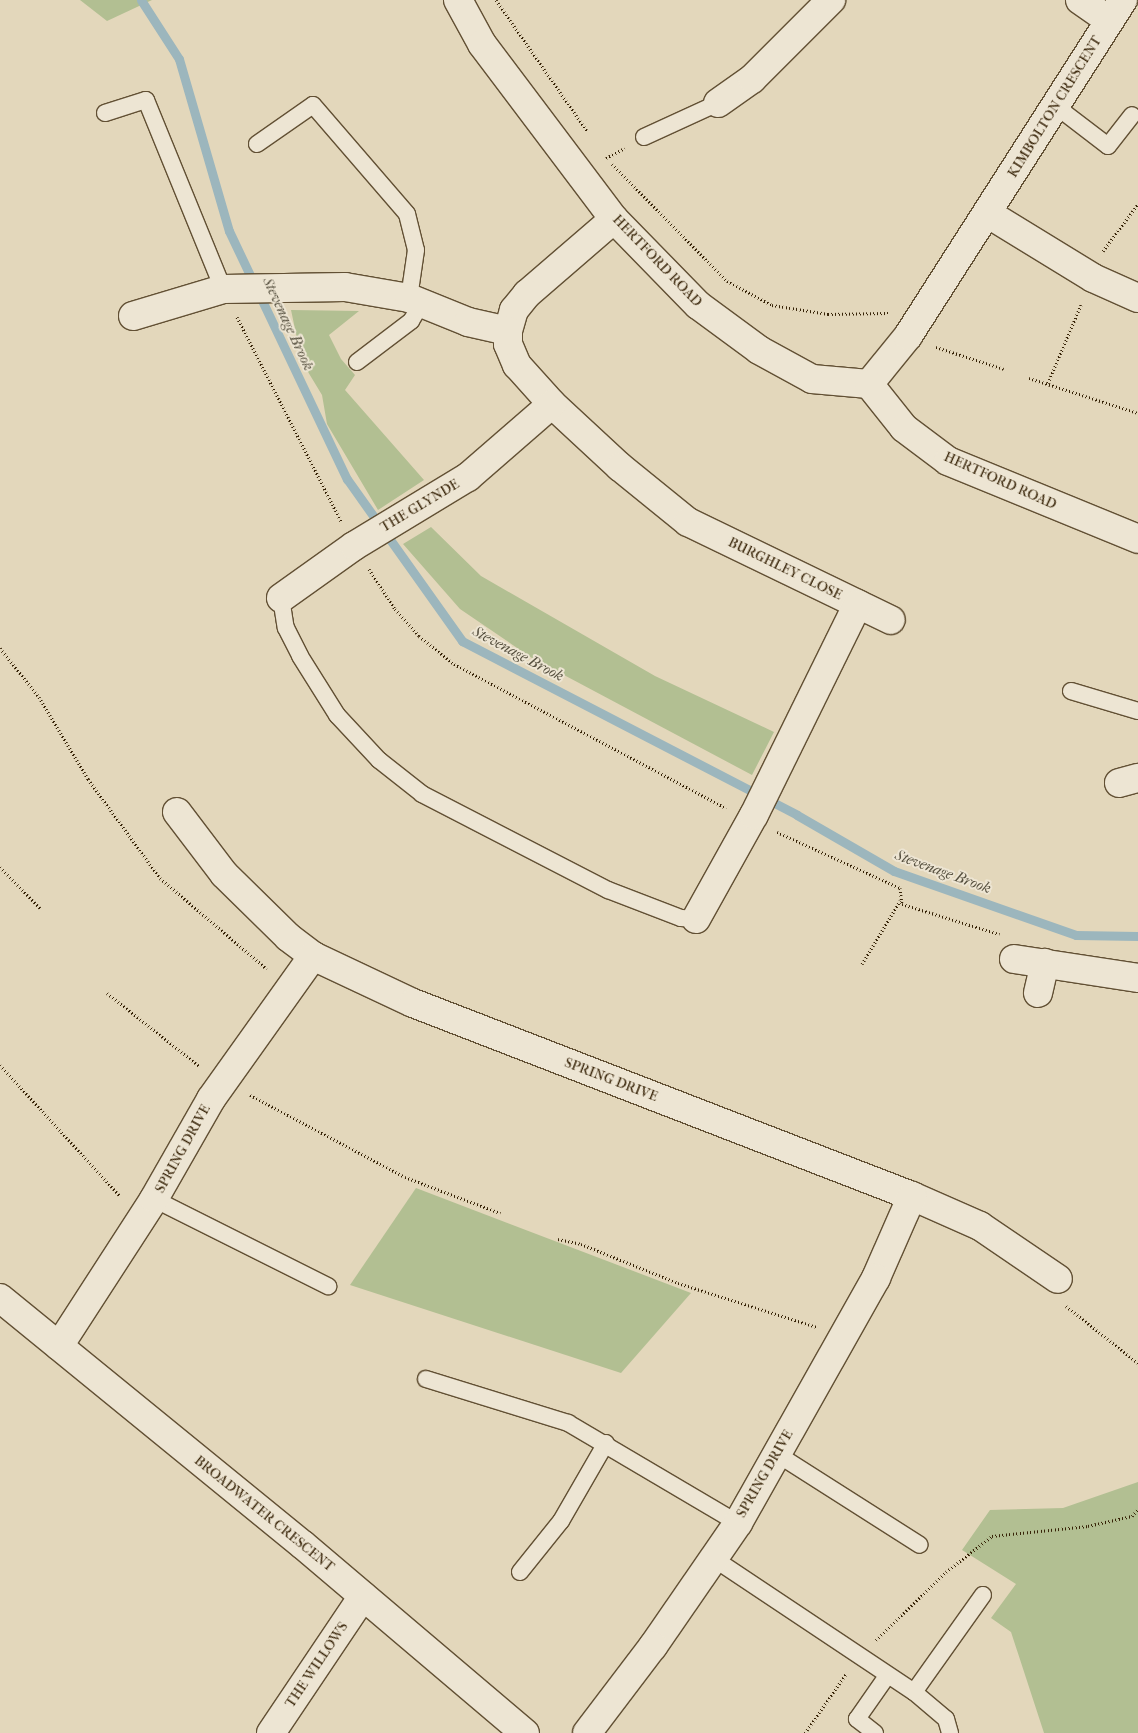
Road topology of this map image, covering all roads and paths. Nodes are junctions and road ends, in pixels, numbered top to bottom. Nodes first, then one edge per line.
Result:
1 (458, 0) edge
2 (496, 0) edge
3 (831, 0) edge
4 (1080, 0) edge
5 (1116, 10) edge
6 (718, 103) joint
7 (1057, 107) junction
8 (105, 113) dead end
9 (1132, 115) dead end
10 (590, 135) dead end
11 (644, 137) dead end
12 (257, 144) dead end
13 (601, 150) dead end
14 (987, 213) junction
15 (614, 219) junction
16 (229, 289) junction
17 (1138, 298) edge
18 (415, 300) junction
19 (923, 313) junction
20 (133, 316) dead end
21 (508, 331) junction
22 (908, 336) junction
23 (357, 362) dead end
24 (1004, 369) dead end
25 (1029, 378) dead end
26 (869, 384) junction
27 (552, 404) junction
28 (1138, 413) edge
29 (1138, 539) edge
30 (357, 545) junction
31 (282, 598) joint
32 (858, 604) junction
33 (891, 620) dead end
34 (0, 648) edge
35 (1071, 691) dead end
36 (1138, 710) edge
37 (177, 812) dead end
38 (752, 818) junction
39 (0, 867) edge
40 (900, 901) junction
41 (41, 909) dead end
42 (696, 919) joint
43 (313, 956) junction
44 (1014, 958) joint
45 (1045, 963) junction
46 (862, 964) dead end
47 (1138, 978) edge
48 (289, 986) junction
49 (107, 993) dead end
50 (1038, 993) dead end
51 (0, 1065) edge
52 (224, 1081) junction
53 (912, 1196) junction
54 (148, 1208) junction
55 (500, 1213) dead end
56 (558, 1239) dead end
57 (1058, 1280) joint
58 (328, 1286) dead end
59 (0, 1298) edge
60 (844, 1336) junction
61 (58, 1346) junction
62 (1138, 1364) edge
63 (426, 1379) dead end
64 (606, 1443) junction
65 (777, 1454) junction
66 (738, 1523) junction
67 (920, 1544) dead end
68 (713, 1558) junction
69 (520, 1572) dead end
70 (984, 1595) dead end
71 (363, 1596) junction
72 (887, 1676) junction
73 (914, 1692) junction
74 (271, 1733) edge
75 (525, 1733) edge
76 (587, 1733) edge
77 (875, 1733) edge
78 (950, 1733) edge

1 - 15 street, HERTFORD ROAD
2 - 10 path
3 - 6 street
4 - 5 street
5 - 7 street, KIMBOLTON CRESCENT
6 - 11 lane
7 - 9 lane
7 - 14 street, KIMBOLTON CRESCENT
8 - 16 lane
12 - 18 lane
13 - 19 path
14 - 17 street
14 - 19 street, KIMBOLTON CRESCENT
15 - 21 street
15 - 26 street, HERTFORD ROAD
16 - 18 street
16 - 20 street
16 - 30 path
18 - 21 street
18 - 23 lane
19 - 22 street, KIMBOLTON CRESCENT
21 - 27 street, BURGHLEY CLOSE
22 - 24 path
22 - 26 street, KIMBOLTON CRESCENT
25 - 28 path
26 - 29 street, HERTFORD ROAD
27 - 30 street, THE GLYNDE
27 - 32 street, BURGHLEY CLOSE
30 - 31 street, THE GLYNDE
30 - 38 path
31 - 42 lane
32 - 33 street
32 - 38 street, BURGHLEY CLOSE
34 - 48 path
35 - 36 lane
37 - 43 street, SPRING DRIVE
38 - 40 path
38 - 42 street, BURGHLEY CLOSE
39 - 41 path
40 - 44 path
40 - 46 path
43 - 48 street, SPRING DRIVE
43 - 53 street, SPRING DRIVE
44 - 45 street
45 - 47 street
45 - 50 street
48 - 52 street, SPRING DRIVE
49 - 52 path
51 - 54 path
52 - 54 street, SPRING DRIVE
52 - 55 path
53 - 57 street, SPRING DRIVE
53 - 60 street, SPRING DRIVE
54 - 58 lane
54 - 61 street, SPRING DRIVE
56 - 60 path
57 - 62 path
59 - 61 street, BROADWATER CRESCENT
60 - 65 street, SPRING DRIVE
61 - 71 street, BROADWATER CRESCENT
63 - 64 lane
64 - 66 lane
64 - 69 lane
65 - 66 street, SPRING DRIVE
65 - 67 lane
66 - 68 street, SPRING DRIVE
68 - 72 lane
68 - 76 street, SPRING DRIVE
70 - 73 lane
71 - 74 street, THE WILLOWS
71 - 75 street, BROADWATER CRESCENT
72 - 73 lane
72 - 77 lane
73 - 78 lane

